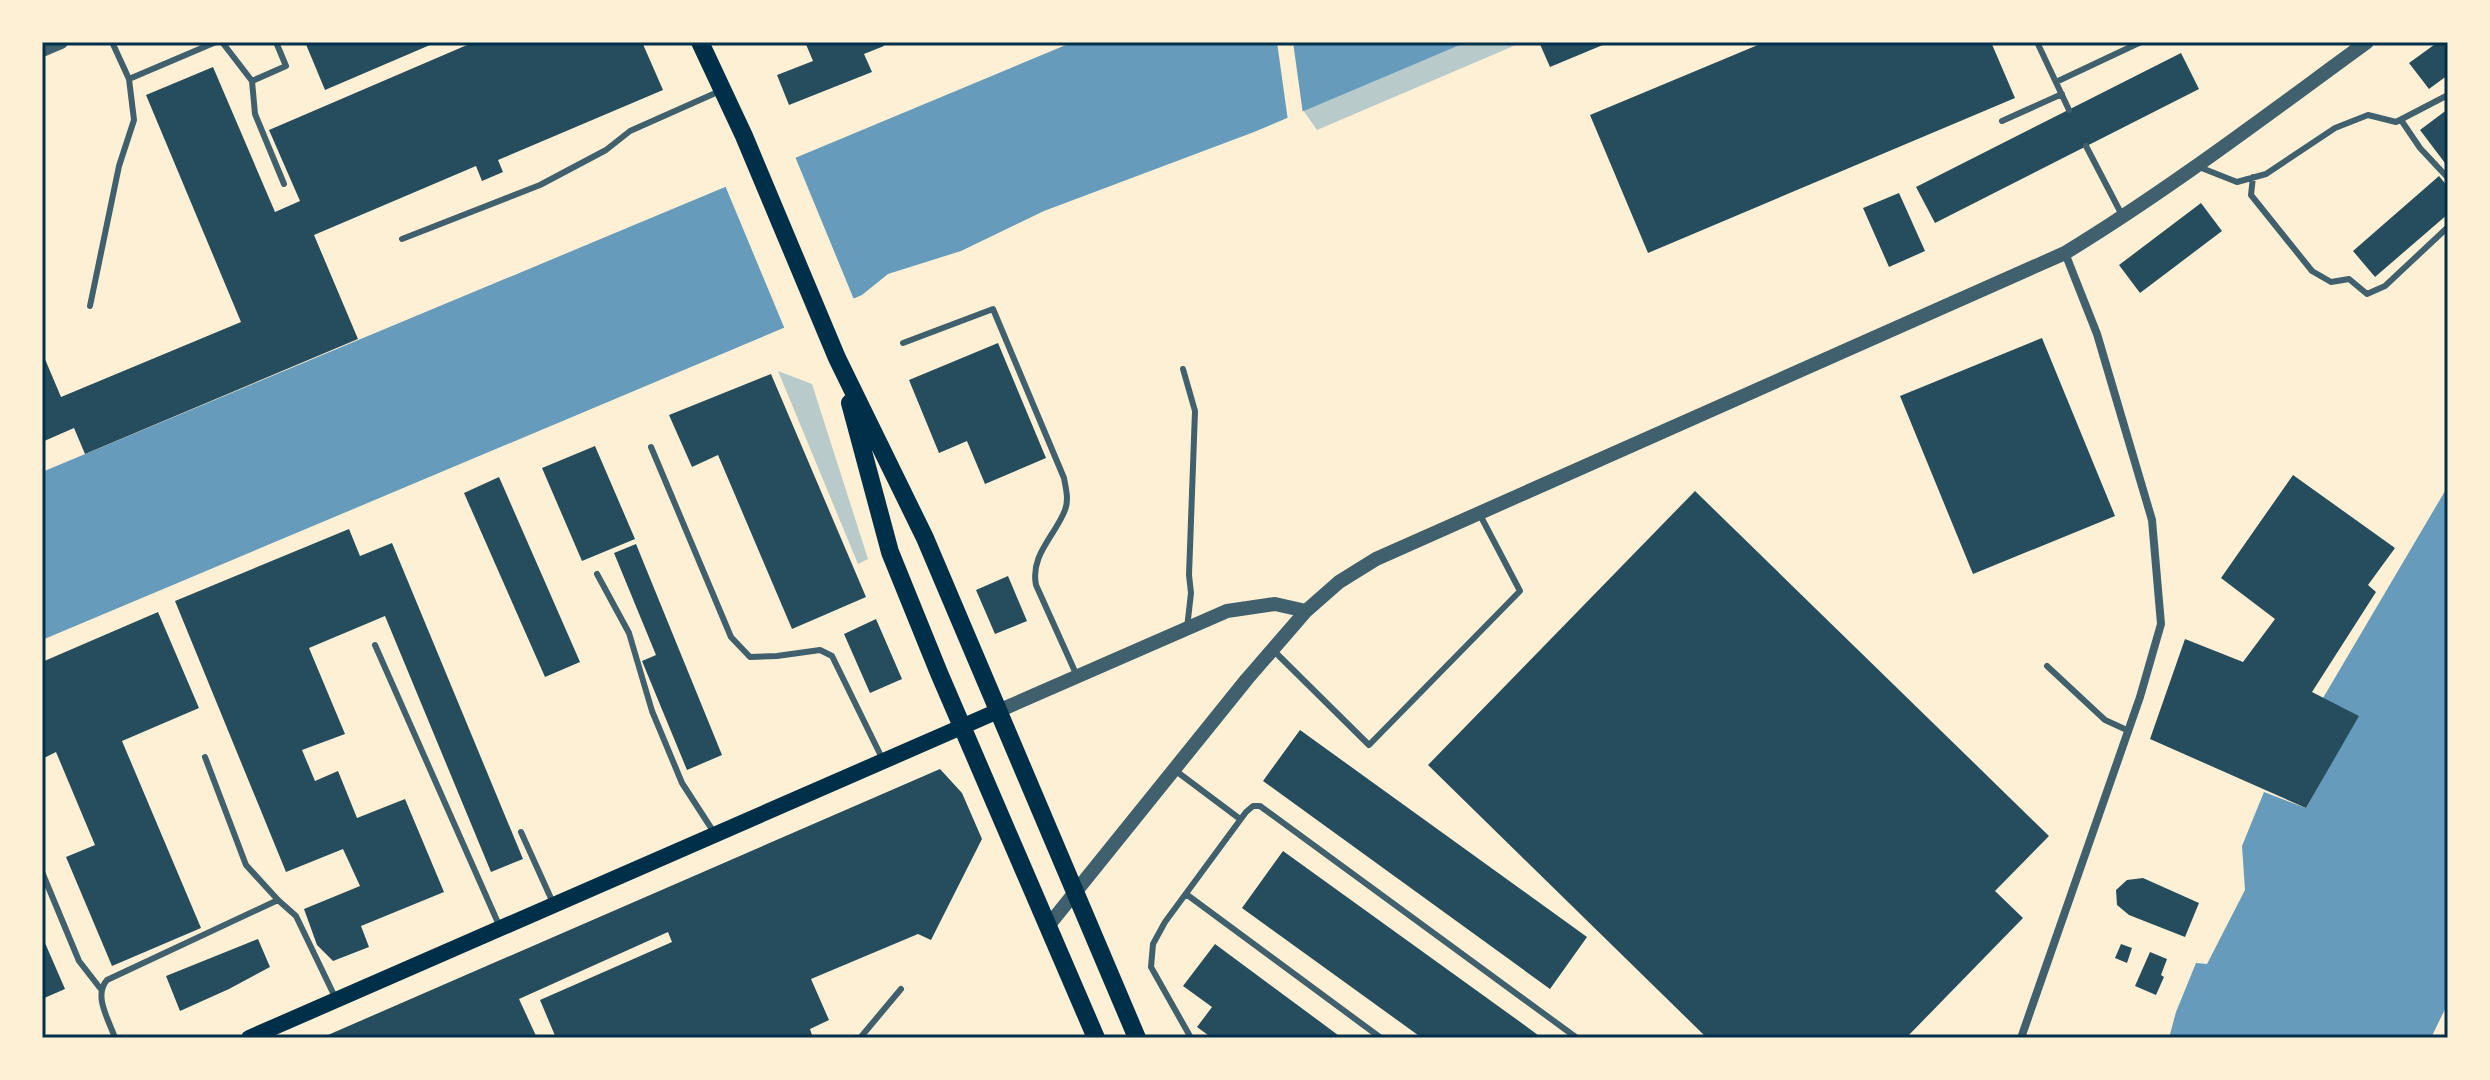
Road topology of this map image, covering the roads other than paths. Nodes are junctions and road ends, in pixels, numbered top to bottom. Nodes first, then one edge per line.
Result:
1 (61, 42) edge
2 (112, 42) edge
3 (219, 42) edge
4 (276, 42) edge
5 (700, 42) edge
6 (2037, 42) edge
7 (2141, 42) edge
8 (2367, 42) edge
9 (42, 50) edge
10 (129, 79) junction
11 (252, 81) junction
12 (2056, 82) junction
13 (723, 89) junction
14 (2062, 94) junction
15 (2448, 95) edge
16 (2069, 110) dead end
17 (2401, 120) junction
18 (2002, 121) dead end
19 (2086, 146) dead end
20 (2196, 166) junction
21 (2253, 177) junction
22 (2448, 178) edge
23 (284, 184) dead end
24 (2123, 217) junction
25 (2448, 227) edge
26 (402, 239) dead end
27 (2065, 253) junction
28 (90, 306) dead end
29 (903, 343) dead end
30 (837, 358) junction
31 (1183, 369) dead end
32 (651, 447) dead end
33 (1479, 513) junction
34 (597, 574) dead end
35 (1306, 611) junction
36 (1187, 628) junction
37 (375, 645) dead end
38 (1273, 650) junction
39 (2047, 666) dead end
40 (1077, 676) junction
41 (998, 711) junction
42 (962, 727) junction
43 (2129, 731) junction
44 (205, 757) dead end
45 (883, 761) junction
46 (1174, 770) junction
47 (1240, 819) junction
48 (521, 832) dead end
49 (715, 834) junction
50 (42, 872) edge
51 (1075, 893) junction
52 (1186, 894) junction
53 (278, 900) junction
54 (554, 905) junction
55 (1048, 926) junction
56 (500, 929) junction
57 (100, 988) junction
58 (901, 989) dead end
59 (336, 1000) junction
60 (115, 1038) edge
61 (249, 1038) edge
62 (860, 1038) edge
63 (1096, 1038) edge
64 (1137, 1038) edge
65 (1191, 1038) edge
66 (1381, 1038) edge
67 (1577, 1038) edge
68 (2021, 1038) edge

1 - 9 street
2 - 10 lane
3 - 10 lane
3 - 11 lane
4 - 11 lane
5 - 13 main road
6 - 12 lane
7 - 12 lane
8 - 20 street
10 - 28 lane
11 - 23 lane
12 - 14 lane
13 - 26 lane
13 - 30 main road
14 - 16 lane
14 - 18 lane
15 - 17 lane
17 - 21 lane
17 - 22 lane
19 - 24 lane
20 - 21 lane
20 - 24 street
21 - 25 lane
24 - 27 street
27 - 33 street
27 - 43 street
29 - 40 lane
30 - 41 main road
30 - 42 main road
31 - 36 lane
32 - 45 lane
33 - 35 street
33 - 38 lane
34 - 49 lane
35 - 36 street
35 - 38 street
36 - 40 street
37 - 56 lane
38 - 46 street
39 - 43 lane
40 - 41 street
41 - 42 main road
41 - 51 main road
42 - 45 main road
42 - 55 main road
43 - 68 street
44 - 53 lane
45 - 49 main road
46 - 47 lane
46 - 51 street
47 - 52 lane
47 - 67 lane
48 - 54 lane
49 - 54 main road
50 - 57 lane
51 - 55 street
51 - 64 main road
52 - 65 lane
52 - 66 lane
53 - 57 lane
53 - 59 lane
54 - 56 main road
55 - 63 main road
56 - 59 main road
57 - 60 lane
58 - 62 lane
59 - 61 main road

